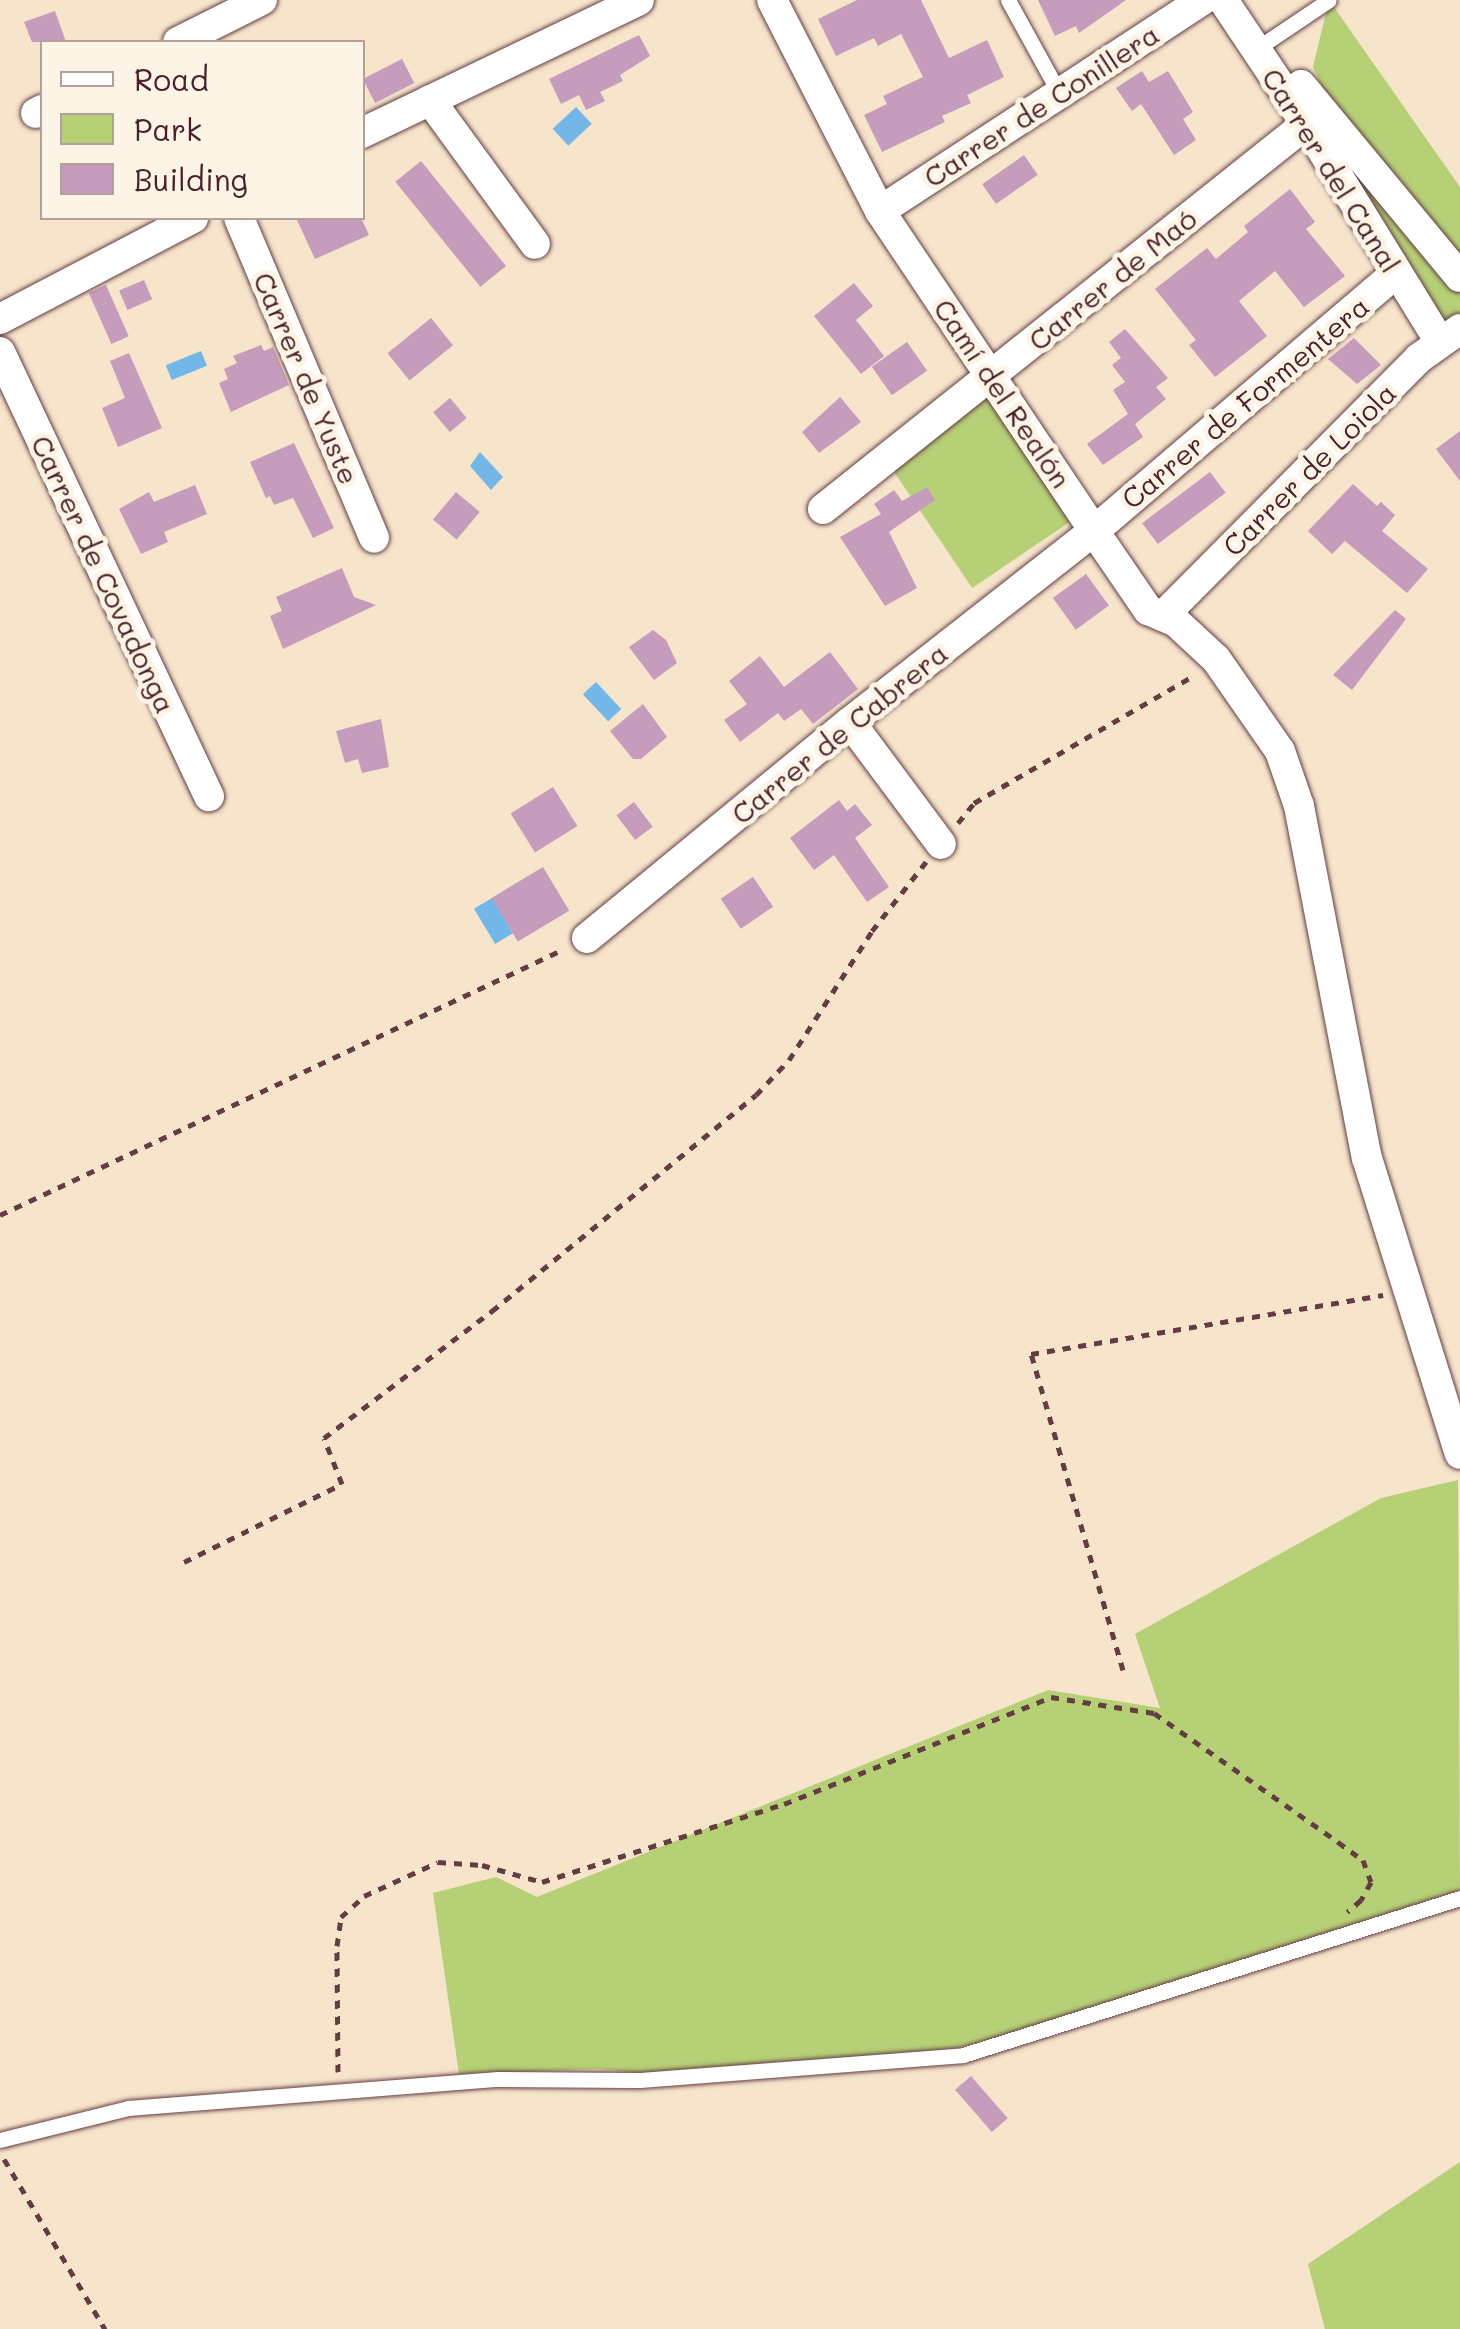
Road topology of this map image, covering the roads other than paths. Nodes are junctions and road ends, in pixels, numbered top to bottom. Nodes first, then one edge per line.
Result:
1 (262, 0) edge
2 (639, 0) edge
3 (772, 0) edge
4 (1008, 0) edge
5 (1204, 0) edge
6 (1223, 0) edge
7 (1235, 0) edge
8 (1329, 0) edge
9 (182, 40) edge
10 (1268, 42) junction
11 (1058, 92) junction
12 (430, 100) junction
13 (1306, 124) junction
14 (365, 132) edge
15 (880, 211) junction
16 (190, 220) edge
17 (240, 220) edge
18 (534, 244) dead end
19 (1396, 274) junction
20 (1460, 277) edge
21 (0, 319) edge
22 (1450, 335) edge
23 (0, 352) edge
24 (992, 375) junction
25 (10, 393) edge
26 (823, 509) dead end
27 (1094, 530) junction
28 (374, 538) dead end
29 (1163, 616) junction
30 (850, 722) junction
31 (208, 796) dead end
32 (941, 844) road end
33 (587, 938) road end
34 (1460, 1454) edge
35 (1460, 1898) edge
36 (0, 2140) edge

1 - 9 street
2 - 12 street
3 - 15 street, Camí del Realón
4 - 11 lane
5 - 11 street, Carrer de Conillera
6 - 13 street, Carrer del Canal
7 - 10 street
8 - 10 lane
10 - 20 street
11 - 15 street, Carrer de Conillera
12 - 14 street
12 - 18 street
13 - 19 street, Carrer del Canal
13 - 24 street, Carrer de Maó
15 - 24 street, Camí del Realón
16 - 21 street
17 - 28 street, Carrer de Yuste
19 - 22 street, Carrer del Canal
19 - 27 street, Carrer de Formentera
22 - 29 street, Carrer de Loiola
23 - 25 street, Carrer de Covadonga
24 - 26 street, Carrer de Maó
24 - 27 street, Camí del Realón
25 - 31 street, Carrer de Covadonga
27 - 29 street, Camí del Realón
27 - 30 street, Carrer de Cabrera
29 - 34 street, Camí del Realón
30 - 32 street
30 - 33 street, Carrer de Cabrera
35 - 36 lane

